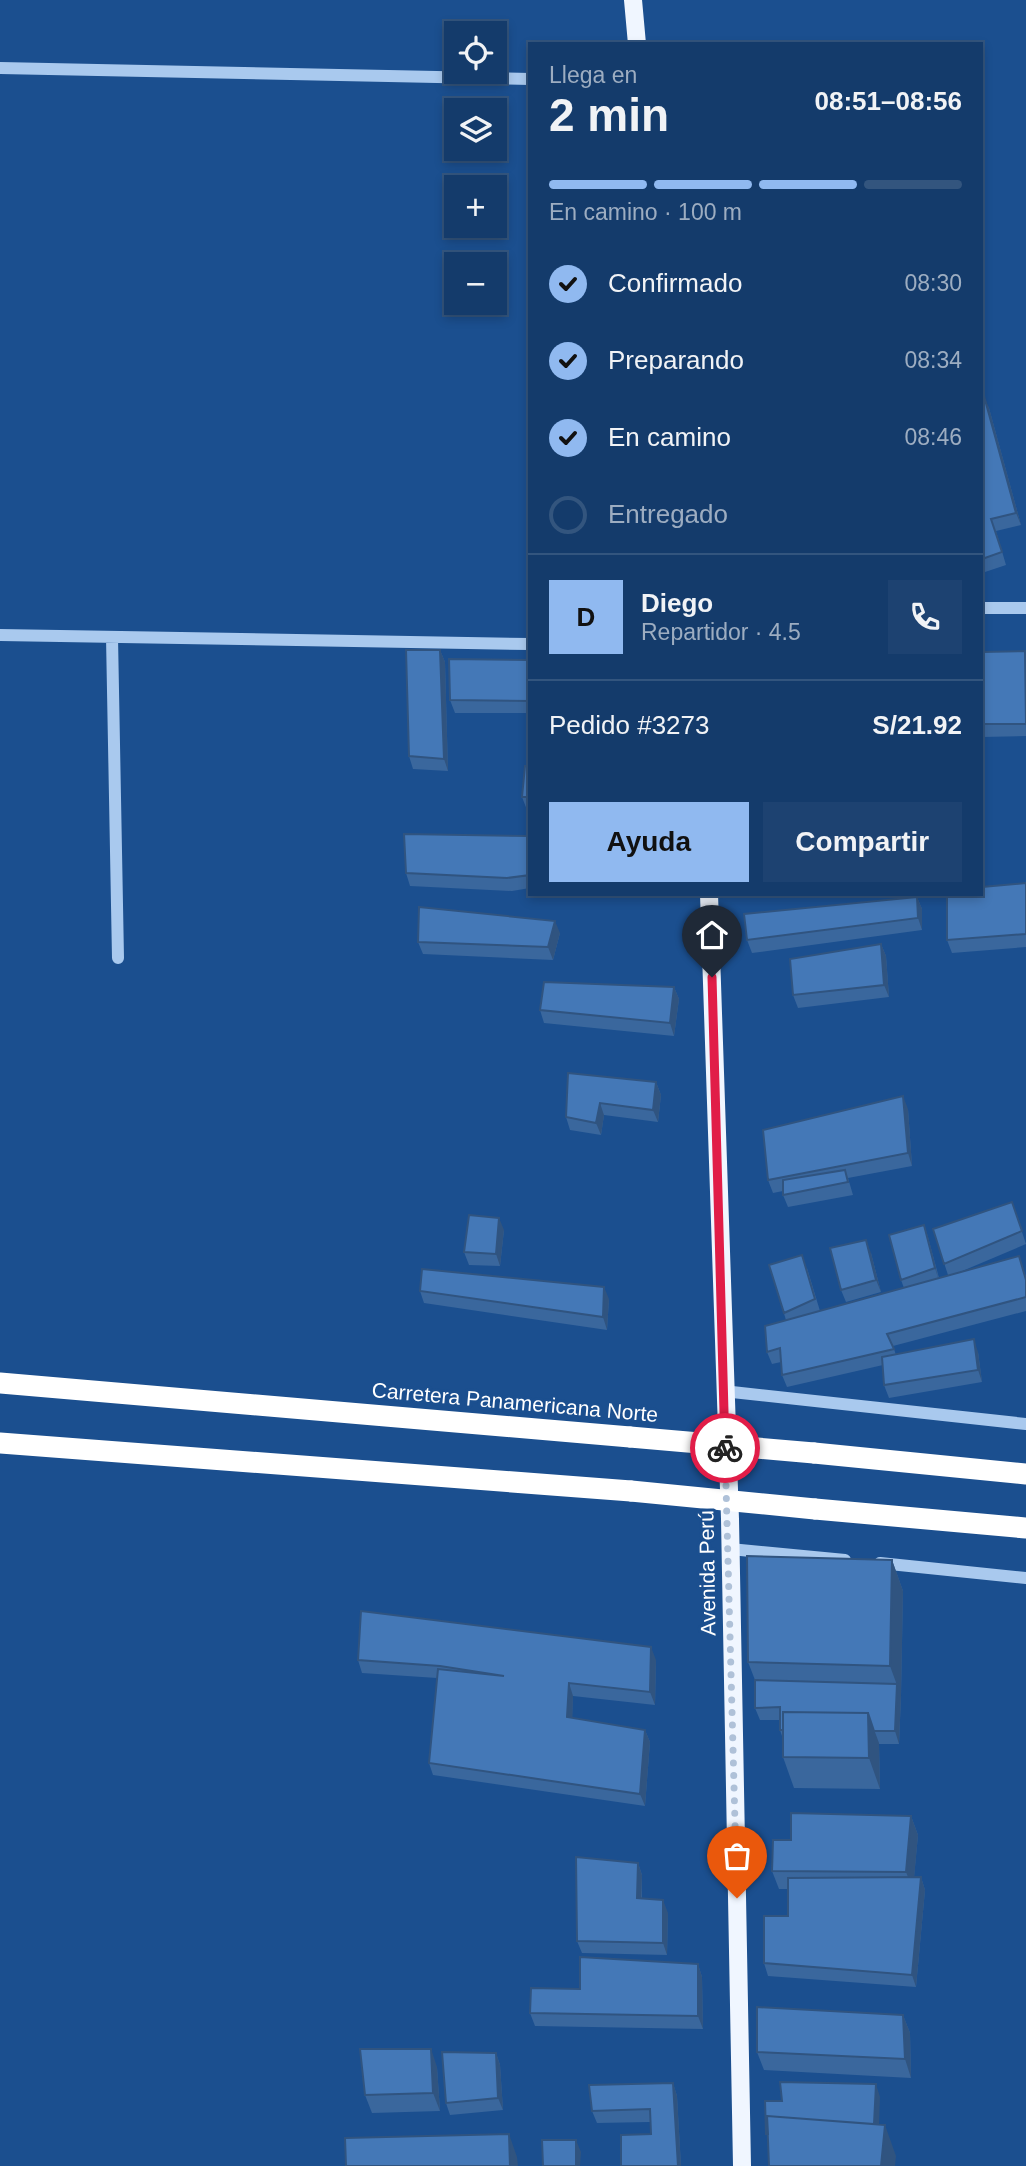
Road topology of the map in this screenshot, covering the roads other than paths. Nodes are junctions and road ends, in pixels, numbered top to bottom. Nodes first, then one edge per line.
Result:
1 (633, 0) edge
2 (638, 42) edge
3 (0, 68) edge
4 (528, 79) edge
5 (983, 608) edge
6 (1026, 608) edge
7 (0, 635) edge
8 (112, 637) junction
9 (528, 644) edge
10 (709, 896) edge
11 (118, 958) dead end
12 (0, 1383) edge
13 (723, 1391) junction
14 (1026, 1424) edge
15 (0, 1443) edge
16 (1026, 1474) edge
17 (1026, 1528) edge
18 (730, 1549) junction
19 (1026, 1578) edge
20 (742, 2166) edge

1 - 2 main road
3 - 4 street
5 - 6 street
7 - 8 street
8 - 9 street
8 - 11 street
10 - 13 main road, Avenida Perú
12 - 16 highway, Carretera Panamericana Norte, bridge
13 - 14 street
13 - 18 main road, Avenida Perú
15 - 17 highway, bridge
18 - 19 street
18 - 20 main road, Avenida Perú

